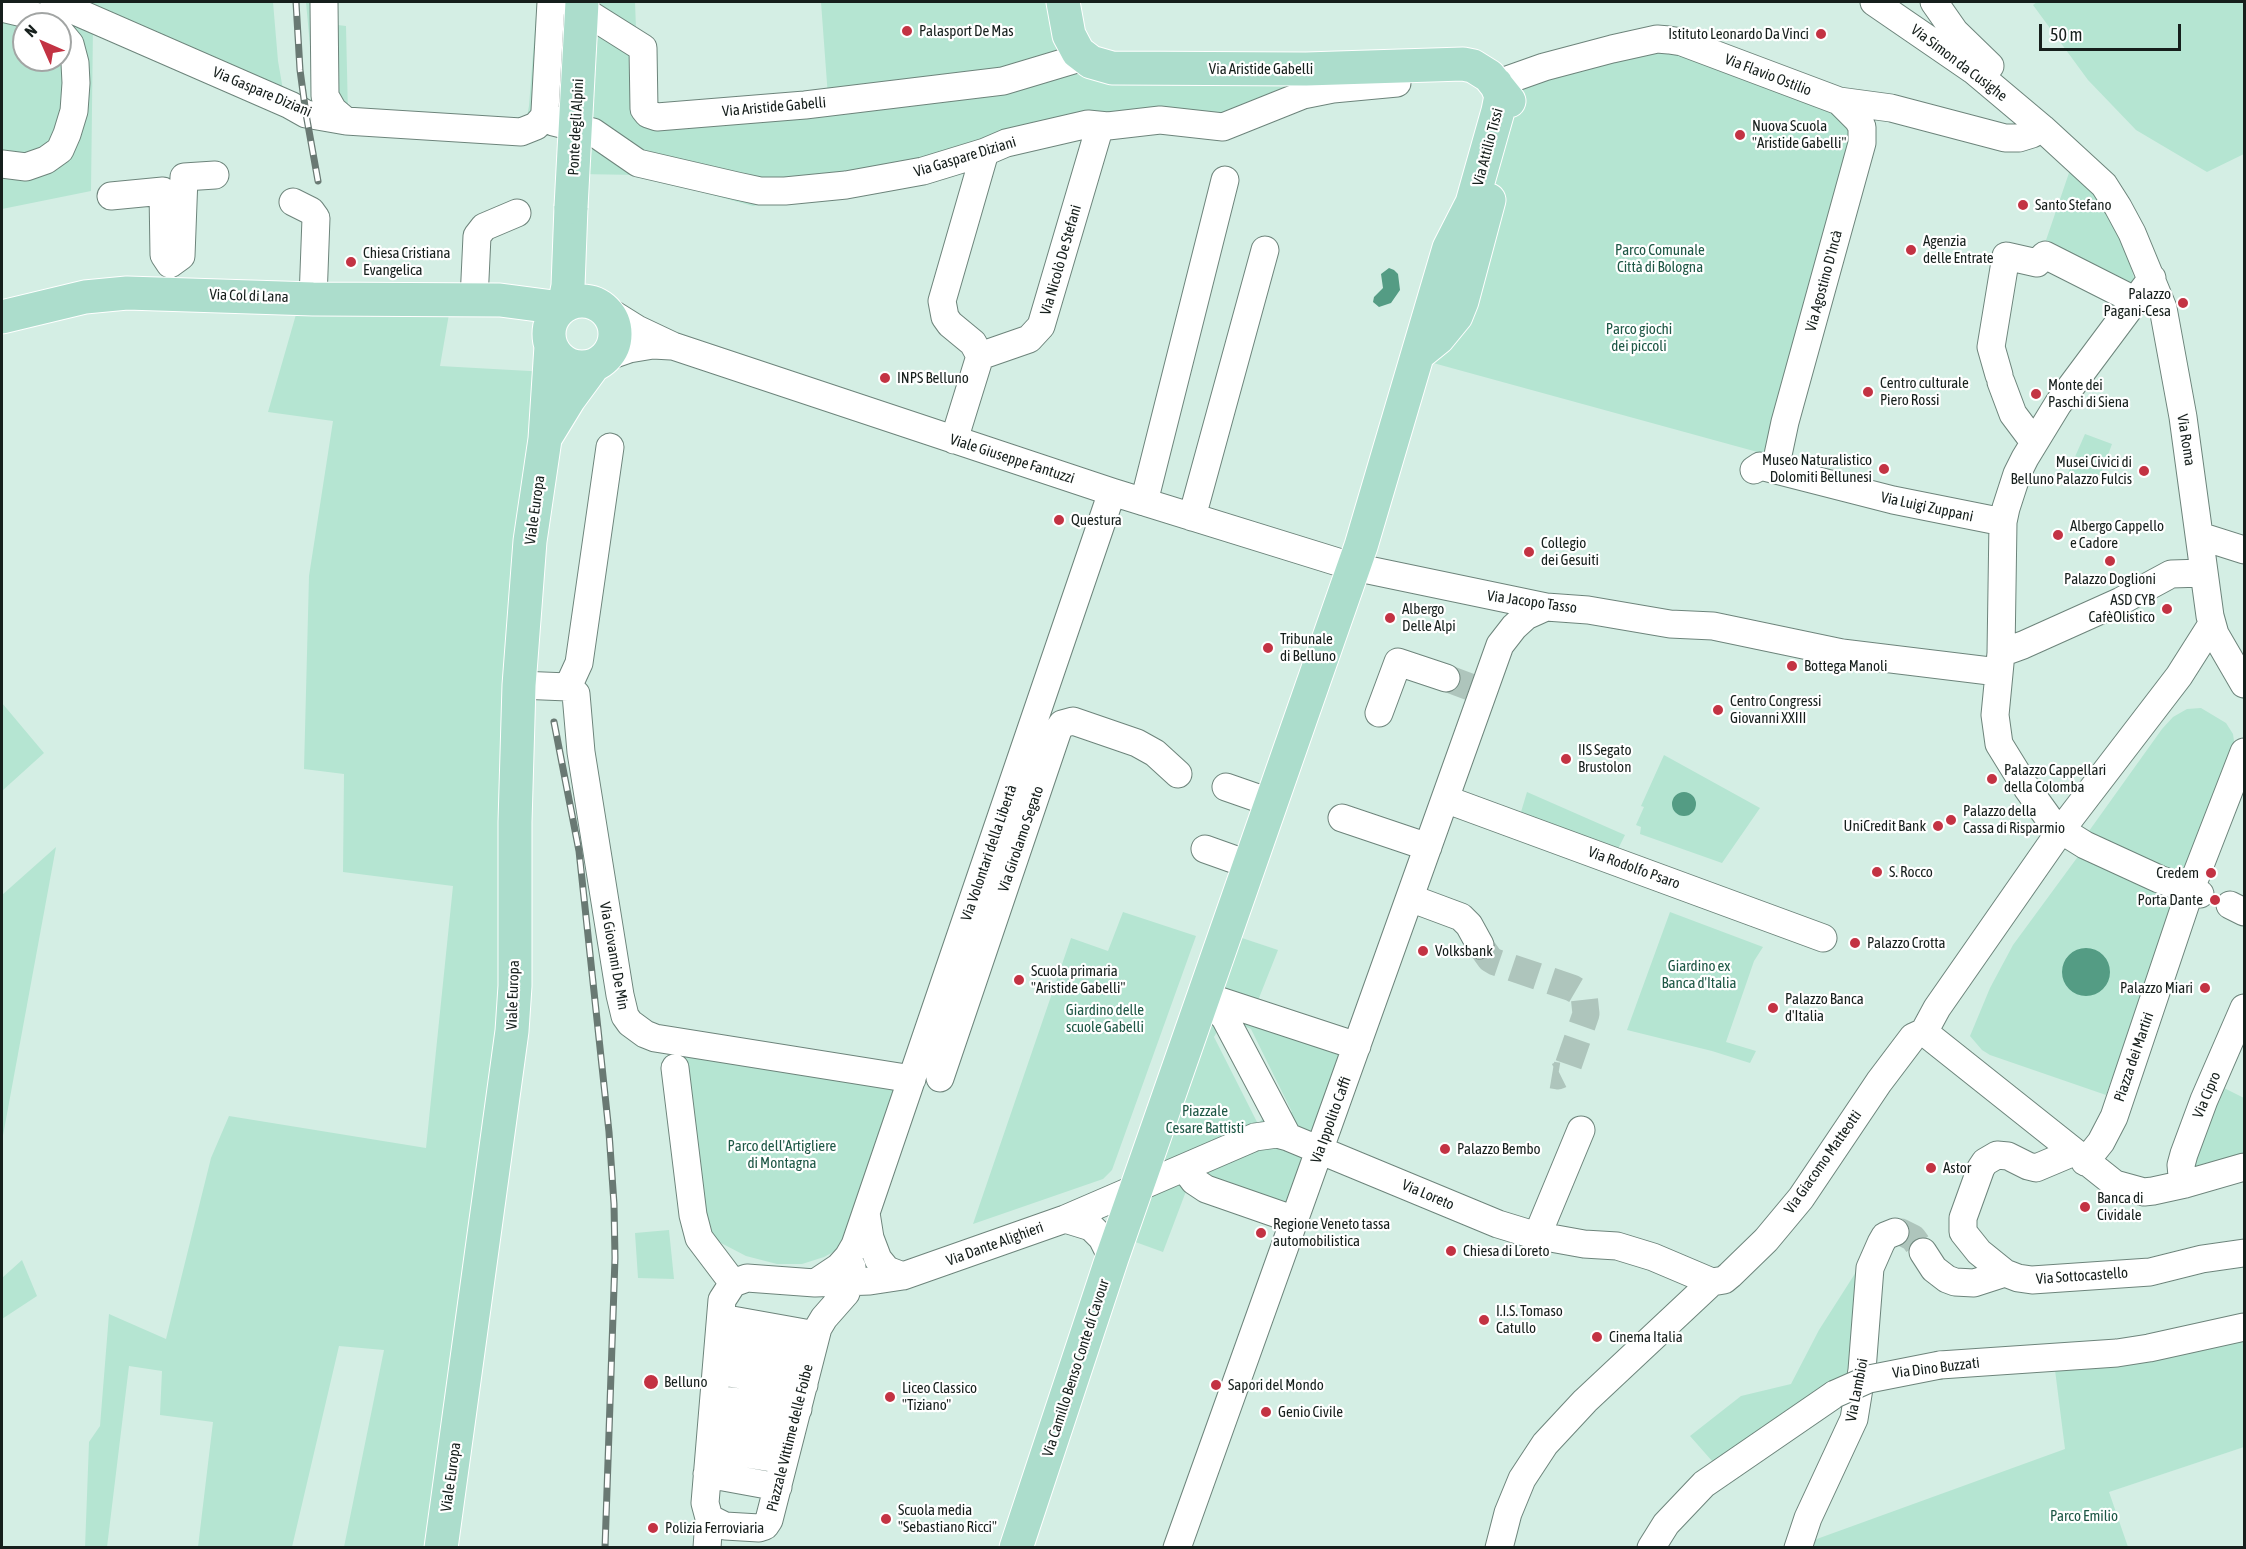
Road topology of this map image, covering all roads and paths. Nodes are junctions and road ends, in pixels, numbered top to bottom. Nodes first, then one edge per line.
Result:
1 (54, 2) edge
2 (324, 2) edge
3 (551, 2) edge
4 (570, 2) edge
5 (582, 2) edge
6 (1063, 2) edge
7 (1874, 2) edge
8 (1893, 2) edge
9 (1934, 2) edge
10 (2, 8) edge
11 (18, 12) edge
12 (1955, 32) junction
13 (72, 54) edge
14 (1083, 57) junction
15 (1992, 69) dead end
16 (1397, 82) dead end
17 (1496, 84) junction
18 (1839, 101) junction
19 (545, 111) junction
20 (346, 121) junction
21 (1100, 126) junction
22 (2042, 128) junction
23 (984, 152) junction
24 (2, 164) edge
25 (215, 175) dead end
26 (1225, 180) dead end
27 (111, 196) dead end
28 (293, 202) dead end
29 (517, 213) dead end
30 (1265, 250) dead end
31 (569, 253) junction
32 (2152, 278) junction
33 (169, 279) junction
34 (313, 299) junction
35 (497, 300) junction
36 (2134, 300) junction
37 (602, 306) junction
38 (2, 317) edge
39 (556, 323) junction
40 (672, 346) junction
41 (980, 356) junction
42 (600, 361) junction
43 (545, 439) junction
44 (954, 440) junction
45 (2034, 442) junction
46 (610, 447) dead end
47 (1764, 470) joint
48 (1112, 492) junction
49 (1144, 502) junction
50 (1192, 517) junction
51 (2003, 522) junction
52 (2200, 536) junction
53 (2244, 550) edge
54 (1354, 567) junction
55 (2204, 573) junction
56 (1470, 593) junction
57 (1546, 607) junction
58 (2212, 624) junction
59 (1500, 645) junction
60 (2000, 662) junction
61 (2244, 684) edge
62 (519, 685) junction
63 (1467, 686) junction
64 (568, 687) junction
65 (1379, 713) dead end
66 (2244, 752) edge
67 (1178, 774) dead end
68 (1226, 787) dead end
69 (1445, 799) junction
70 (1272, 803) junction
71 (1342, 818) dead end
72 (2061, 830) junction
73 (1428, 847) junction
74 (1205, 849) dead end
75 (1250, 865) junction
76 (2195, 892) junction
77 (1410, 898) junction
78 (1823, 938) dead end
79 (1480, 945) tunnel mouth
80 (1204, 995) junction
81 (2244, 1008) edge
82 (1924, 1032) junction
83 (1357, 1046) junction
84 (675, 1068) dead end
85 (940, 1077) dead end
86 (912, 1079) junction
87 (1581, 1130) dead end
88 (1288, 1137) junction
89 (1320, 1150) junction
90 (2079, 1157) junction
91 (2244, 1167) edge
92 (1185, 1168) junction
93 (2185, 1184) junction
94 (1136, 1189) junction
95 (866, 1213) junction
96 (1065, 1219) junction
97 (1295, 1220) junction
98 (1895, 1232) dead end
99 (1537, 1236) junction
100 (855, 1245) junction
101 (1923, 1252) tunnel mouth
102 (2244, 1253) edge
103 (1112, 1258) junction
104 (2005, 1273) junction
105 (903, 1276) junction
106 (849, 1282) junction
107 (1712, 1282) junction
108 (733, 1283) junction
109 (805, 1283) junction
110 (2244, 1327) edge
111 (714, 1404) junction
112 (797, 1411) junction
113 (709, 1518) junction
114 (763, 1538) edge
115 (441, 1548) edge
116 (707, 1548) edge
117 (1016, 1548) edge
118 (1177, 1548) edge
119 (1499, 1548) edge
120 (1651, 1548) edge
121 (1798, 1548) edge

1 - 20 street, Via Gaspare Diziani
2 - 20 street
3 - 19 street
4 - 14 street, Via Aristide Gabelli
5 - 31 main road, Ponte degli Alpini, bridge
6 - 14 main road
7 - 22 street, Via Simon da Cusighe
8 - 12 street
9 - 12 street
10 - 11 street
12 - 15 street
13 - 24 street
14 - 17 main road, Via Aristide Gabelli
16 - 21 street, Via Gaspare Diziani
17 - 18 street, Via Flavio Ostilio
17 - 54 main road, Via Attilio Tissi
18 - 22 street, Via Flavio Ostilio
18 - 47 street, Via Agostino D'Incà
19 - 20 street, Via Gaspare Diziani
19 - 23 street, Via Gaspare Diziani
21 - 23 street, Via Gaspare Diziani
21 - 41 street, Via Nicolò De Stefani
22 - 32 street, Via Simon da Cusighe
23 - 41 street
25 - 33 street
26 - 49 street
27 - 33 street
28 - 34 street
29 - 35 street
30 - 50 street
31 - 35 main road, Ponte degli Alpini
31 - 37 main road, Ponte degli Alpini
31 - 39 main road, Ponte degli Alpini
32 - 36 street
32 - 52 street, Via Roma
33 - 34 main road, Via Col di Lana
33 - 38 main road, Via Col di Lana
34 - 35 main road, Via Col di Lana
35 - 39 main road, Via Col di Lana
36 - 45 street
36 - 45 street
37 - 39 main road
37 - 40 street, Viale Giuseppe Fantuzzi
37 - 42 main road, Viale Europa
39 - 42 main road
39 - 43 main road, Viale Europa
40 - 42 street, Viale Giuseppe Fantuzzi
40 - 44 street, Viale Giuseppe Fantuzzi
41 - 44 street
42 - 43 main road, Viale Europa
43 - 62 main road, Viale Europa
44 - 48 street, Viale Giuseppe Fantuzzi
45 - 51 street
46 - 64 street
47 - 51 street, Via Luigi Zuppani
48 - 49 street, Viale Giuseppe Fantuzzi
48 - 86 street, Via Volontari della Libertà
49 - 50 street, Viale Giuseppe Fantuzzi
50 - 54 street, Viale Giuseppe Fantuzzi
51 - 60 street
52 - 53 street
52 - 55 street, Via Roma
54 - 56 street, Via Jacopo Tasso
54 - 70 main road
55 - 58 street, Via Roma
55 - 60 street
56 - 57 street, Via Jacopo Tasso
56 - 59 street
57 - 59 street, Via Ippolito Caffi
57 - 60 street, Via Jacopo Tasso
58 - 61 street
58 - 72 street, Via Giacomo Matteotti
59 - 63 street, Via Ippolito Caffi
60 - 72 street
62 - 64 street
62 - 115 main road, Viale Europa
63 - 65 street
63 - 69 street, Via Ippolito Caffi
64 - 86 street, Via Giovanni De Min
66 - 76 street, Piazza dei Martiri
67 - 85 street, Via Girolamo Segato
68 - 70 street
69 - 73 street, Via Ippolito Caffi
69 - 78 street, Via Rodolfo Psaro
70 - 75 main road
71 - 73 street
72 - 76 street
72 - 82 street, Via Giacomo Matteotti
73 - 77 street, Via Ippolito Caffi
74 - 75 street
75 - 80 main road
76 - 90 street, Piazza dei Martiri
77 - 79 street
77 - 83 street, Via Ippolito Caffi
80 - 83 street
80 - 88 street
80 - 94 main road
81 - 93 street, Via Cipro
82 - 90 street
82 - 107 street, Via Giacomo Matteotti
83 - 89 street, Via Ippolito Caffi
84 - 108 street
86 - 95 street, Via Volontari della Libertà
87 - 99 street
88 - 89 street
88 - 92 street
89 - 97 street, Via Ippolito Caffi
89 - 99 street, Via Loreto
90 - 93 street
90 - 104 street, Via Sottocastello
91 - 93 street
92 - 94 street
92 - 97 street
94 - 96 street, Via Dante Alighieri
94 - 103 main road, Via Camillo Benso Conte di Cavour
95 - 100 street, Via Volontari della Libertà
95 - 105 street, Via Volontari della Libertà
96 - 103 street
96 - 105 street, Via Dante Alighieri
97 - 118 street, Via Ippolito Caffi
98 - 121 street, Via Lambioi
99 - 107 street, Via Loreto
100 - 106 street, Via Volontari della Libertà
100 - 109 street, Via Volontari della Libertà
101 - 104 street
102 - 104 street, Via Sottocastello
103 - 117 main road, Via Camillo Benso Conte di Cavour
105 - 106 street, Via Dante Alighieri
106 - 109 street, Via Dante Alighieri
106 - 112 street, Piazzale Vittime delle Foibe
107 - 119 street, Via Giacomo Matteotti
108 - 109 street
108 - 111 street
109 - 112 street
110 - 120 street, Via Dino Buzzati, bridge
111 - 112 street
111 - 112 street
111 - 112 street
111 - 112 street
111 - 112 street
111 - 113 street
112 - 114 street, Piazzale Vittime delle Foibe
113 - 114 street, Piazzale Vittime delle Foibe
113 - 116 street

